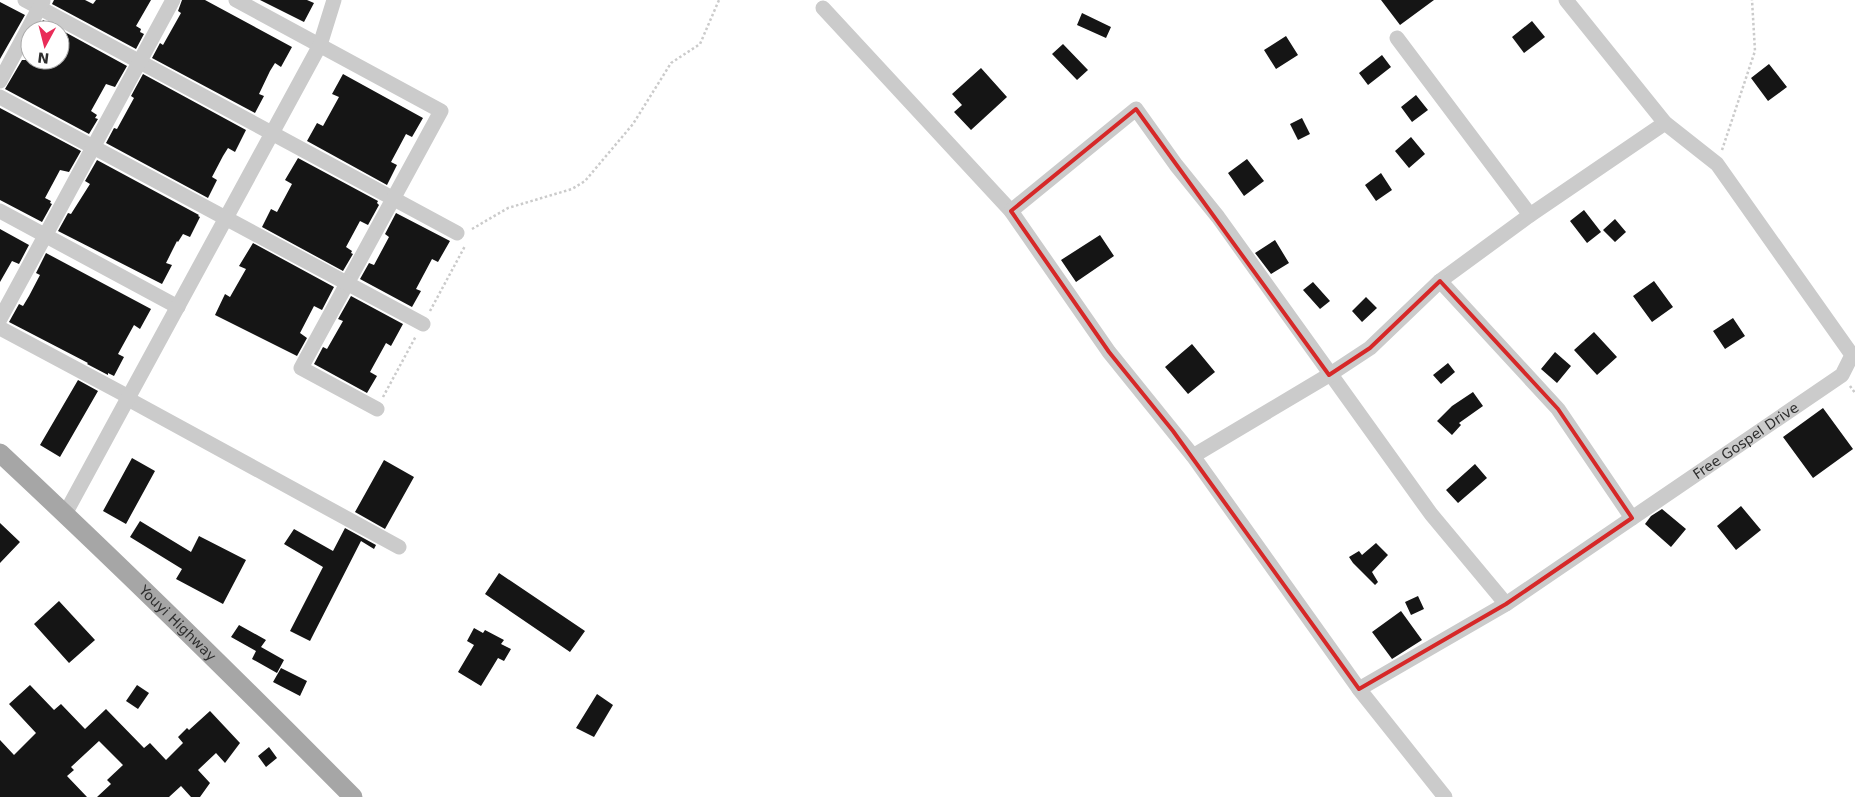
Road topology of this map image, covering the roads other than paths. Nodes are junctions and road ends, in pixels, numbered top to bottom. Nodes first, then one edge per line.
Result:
1 (25, 0) edge
2 (173, 0) edge
3 (236, 0) edge
4 (334, 0) edge
5 (1566, 0) edge
6 (42, 4) edge
7 (823, 8) dead end
8 (1396, 38) dead end
9 (320, 46) junction
10 (140, 62) junction
11 (0, 81) edge
12 (0, 97) edge
13 (1665, 123) junction
14 (272, 134) junction
15 (93, 147) junction
16 (393, 198) junction
17 (0, 211) edge
18 (1011, 212) junction
19 (1530, 216) junction
20 (226, 219) junction
21 (458, 233) road end
22 (46, 235) junction
23 (1440, 281) junction
24 (347, 283) junction
25 (178, 307) junction
26 (0, 319) edge
27 (423, 324) dead end
28 (0, 328) edge
29 (1330, 375) junction
30 (128, 398) junction
31 (377, 409) dead end
32 (0, 453) edge
33 (1193, 456) junction
34 (65, 514) junction
35 (1632, 518) junction
36 (399, 547) dead end
37 (1506, 604) junction
38 (1359, 689) junction
39 (353, 797) edge
40 (1445, 797) edge

1 - 6 street
2 - 10 street
3 - 9 street
4 - 9 street
5 - 13 street, Free Gospel Drive
6 - 10 street
6 - 11 street
7 - 18 street
8 - 19 street
9 - 14 street
9 - 16 street
10 - 14 street
10 - 15 street
12 - 15 street
13 - 19 street
13 - 35 street, Free Gospel Drive
14 - 16 street
14 - 20 street
15 - 20 street
15 - 22 street
16 - 21 street
16 - 24 street
17 - 22 street
18 - 29 street
18 - 33 street
19 - 23 street
20 - 24 street
20 - 25 street
22 - 25 street
22 - 26 street
23 - 29 street
23 - 35 street
24 - 27 street
24 - 31 street
25 - 30 street
28 - 30 street
29 - 33 street
29 - 37 street
30 - 34 street
30 - 36 street
32 - 34 main road, Youyi Highway
33 - 38 street
34 - 39 main road, Youyi Highway
35 - 37 street, Free Gospel Drive
37 - 38 street, Free Gospel Drive
38 - 40 street

